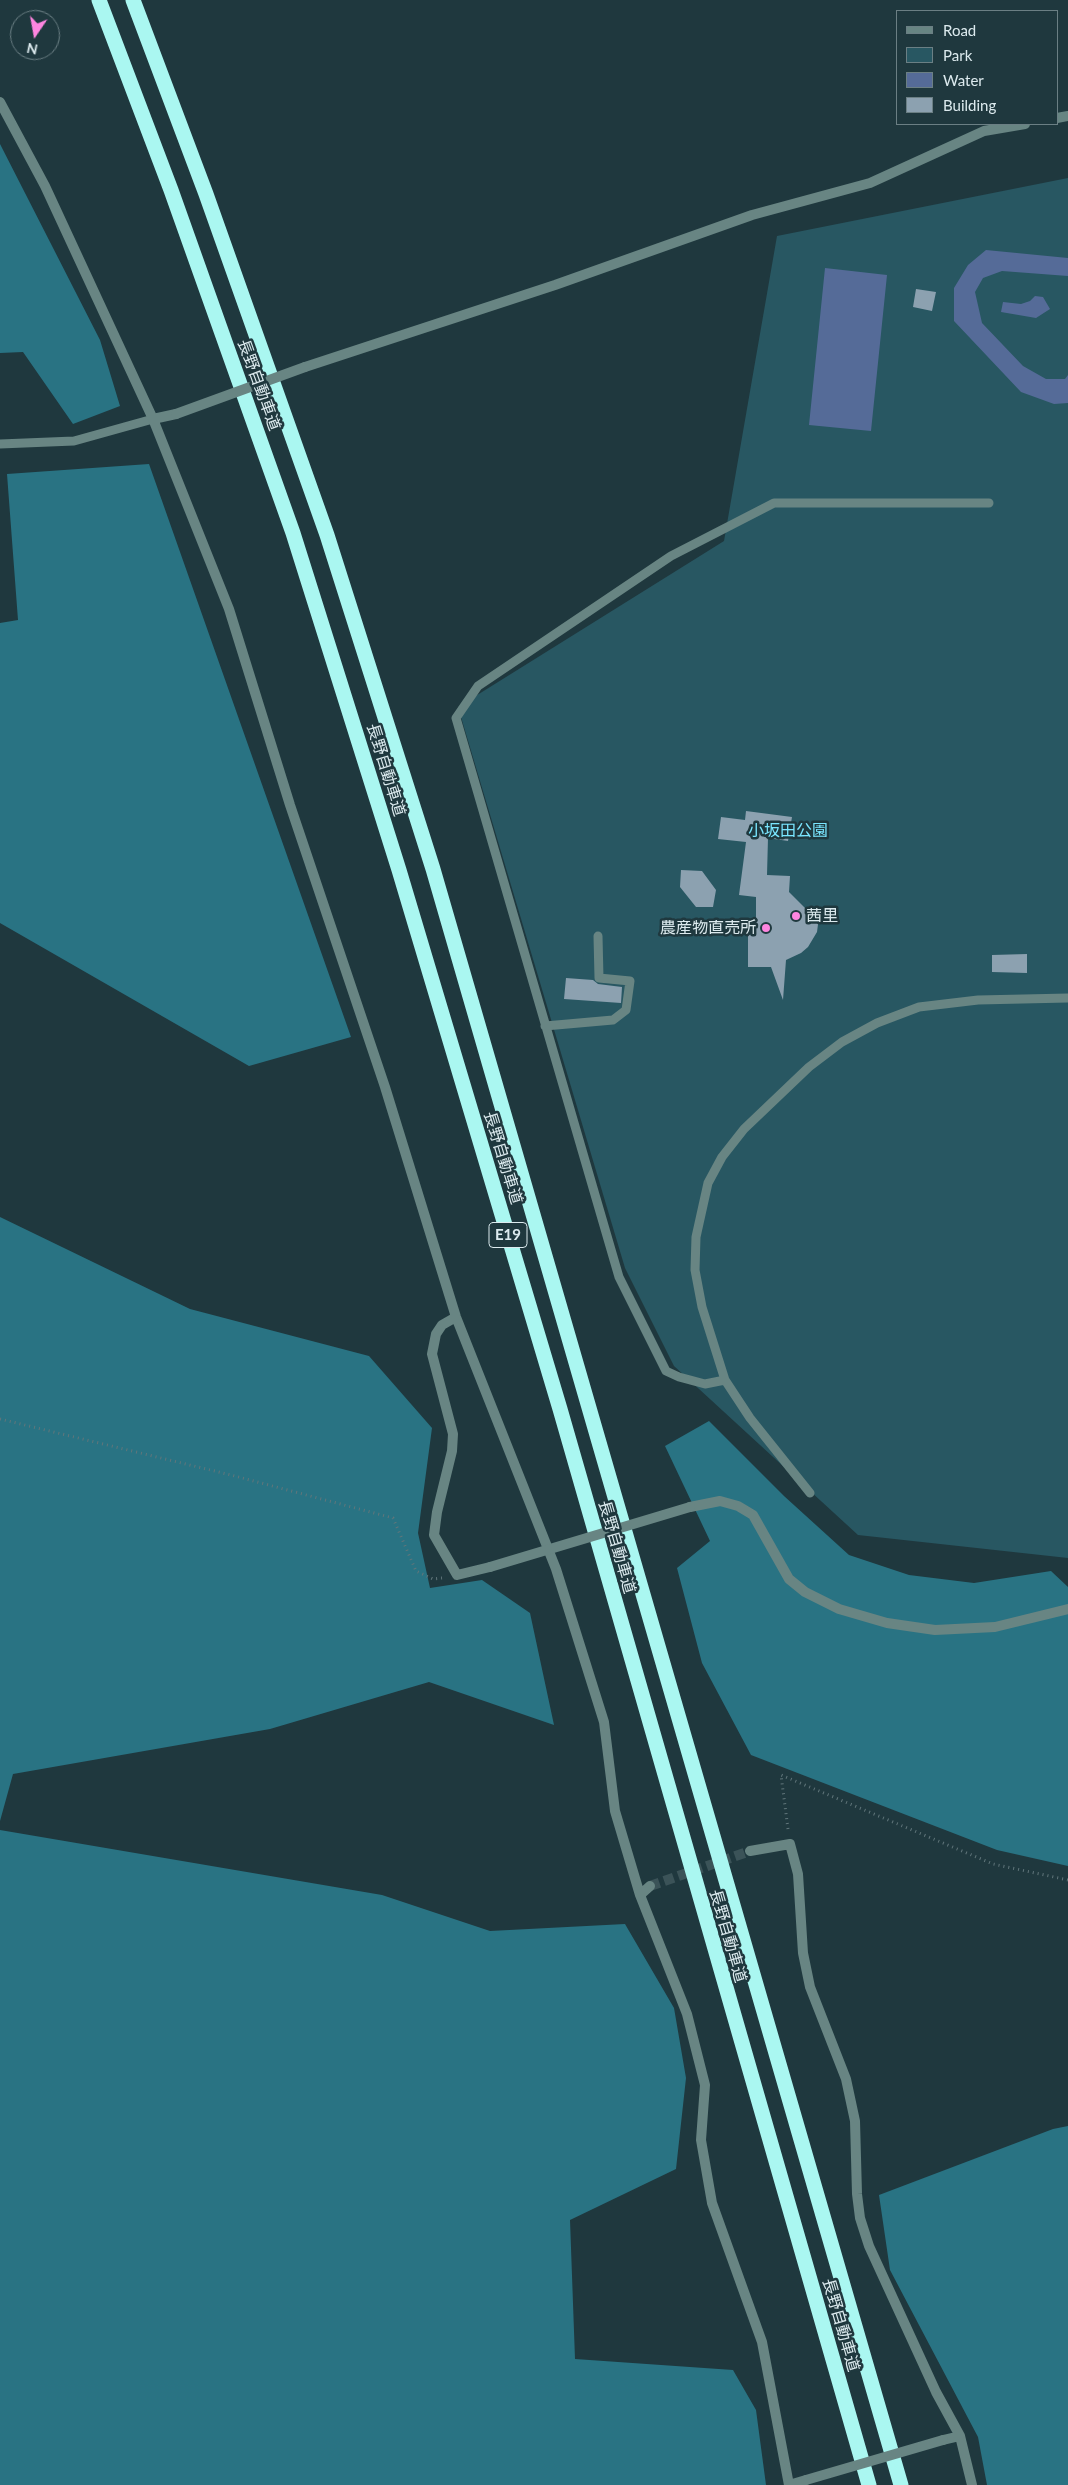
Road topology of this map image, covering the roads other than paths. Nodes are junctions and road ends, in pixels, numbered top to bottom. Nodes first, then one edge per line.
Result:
1 (99, 0) edge
2 (133, 0) edge
3 (0, 102) edge
4 (1019, 125) edge
5 (153, 419) junction
6 (0, 444) edge
7 (989, 503) dead end
8 (598, 936) dead end
9 (1068, 998) edge
10 (545, 1026) junction
11 (456, 1317) junction
12 (725, 1380) junction
13 (810, 1493) dead end
14 (1068, 1609) edge
15 (750, 1851) tunnel mouth
16 (650, 1886) tunnel mouth
17 (640, 1895) junction
18 (960, 2436) junction
19 (789, 2485) edge
20 (868, 2485) edge
21 (901, 2485) edge
22 (972, 2485) edge

1 - 20 highway, 長野自動車道 / E19
2 - 21 highway, 長野自動車道 / E19
3 - 5 street
4 - 5 street, bridge
5 - 6 lane
5 - 11 street
7 - 10 lane
8 - 10 lane
9 - 12 lane
10 - 12 lane
11 - 14 street, bridge
11 - 17 street
12 - 13 lane
15 - 18 street
16 - 17 street
17 - 19 street
18 - 19 street, bridge
18 - 22 street

